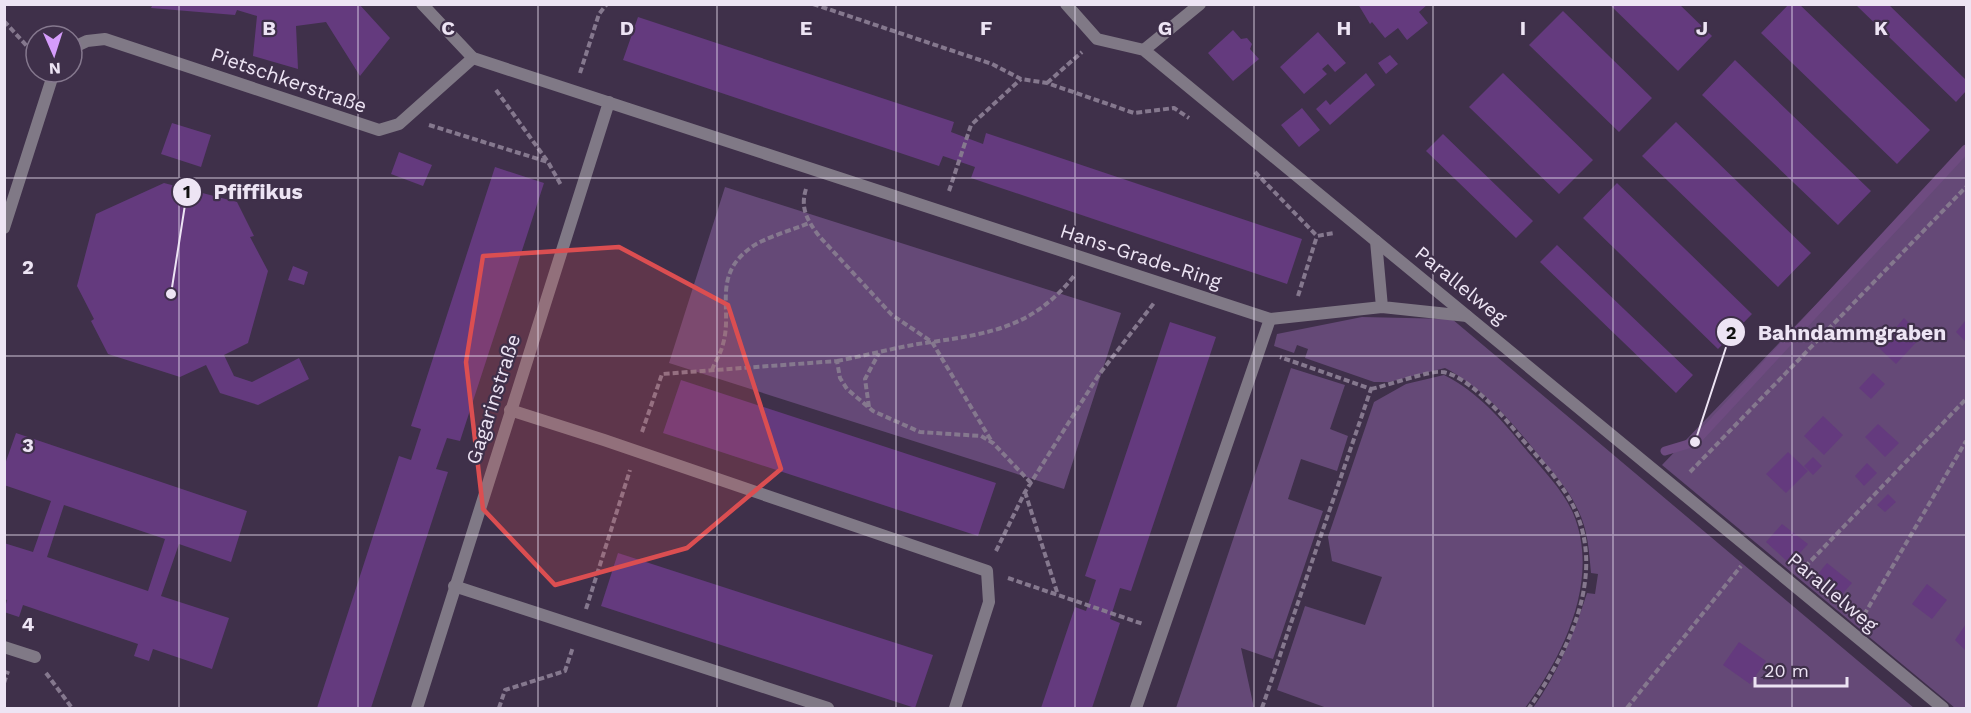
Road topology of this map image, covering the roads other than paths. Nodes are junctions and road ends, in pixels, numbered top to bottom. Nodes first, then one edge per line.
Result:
1 (422, 4) edge
2 (1066, 4) edge
3 (1200, 4) edge
4 (84, 42) edge
5 (1144, 50) junction
6 (473, 57) junction
7 (50, 84) edge
8 (609, 102) junction
9 (9, 201) edge
10 (4, 228) edge
11 (1376, 241) junction
12 (1382, 307) junction
13 (1467, 316) junction
14 (1270, 319) junction
15 (510, 410) junction
16 (454, 586) junction
17 (4, 647) edge
18 (35, 657) road end
19 (417, 708) edge
20 (828, 708) edge
21 (955, 708) edge
22 (1136, 708) edge
23 (1943, 708) edge

1 - 6 street
2 - 5 street
3 - 5 street
4 - 6 street, Pietschkerstraße
5 - 11 street, Parallelweg
6 - 8 street, Hans-Grade-Ring
7 - 9 street
8 - 14 street, Hans-Grade-Ring
8 - 15 street, Gagarinstraße
9 - 10 street
11 - 12 street
11 - 13 street, Parallelweg
12 - 13 street
12 - 14 street
13 - 23 street, Parallelweg
14 - 22 street
15 - 16 street, Gagarinstraße
15 - 21 street
16 - 19 street, Gagarinstraße
16 - 20 street
17 - 18 street

